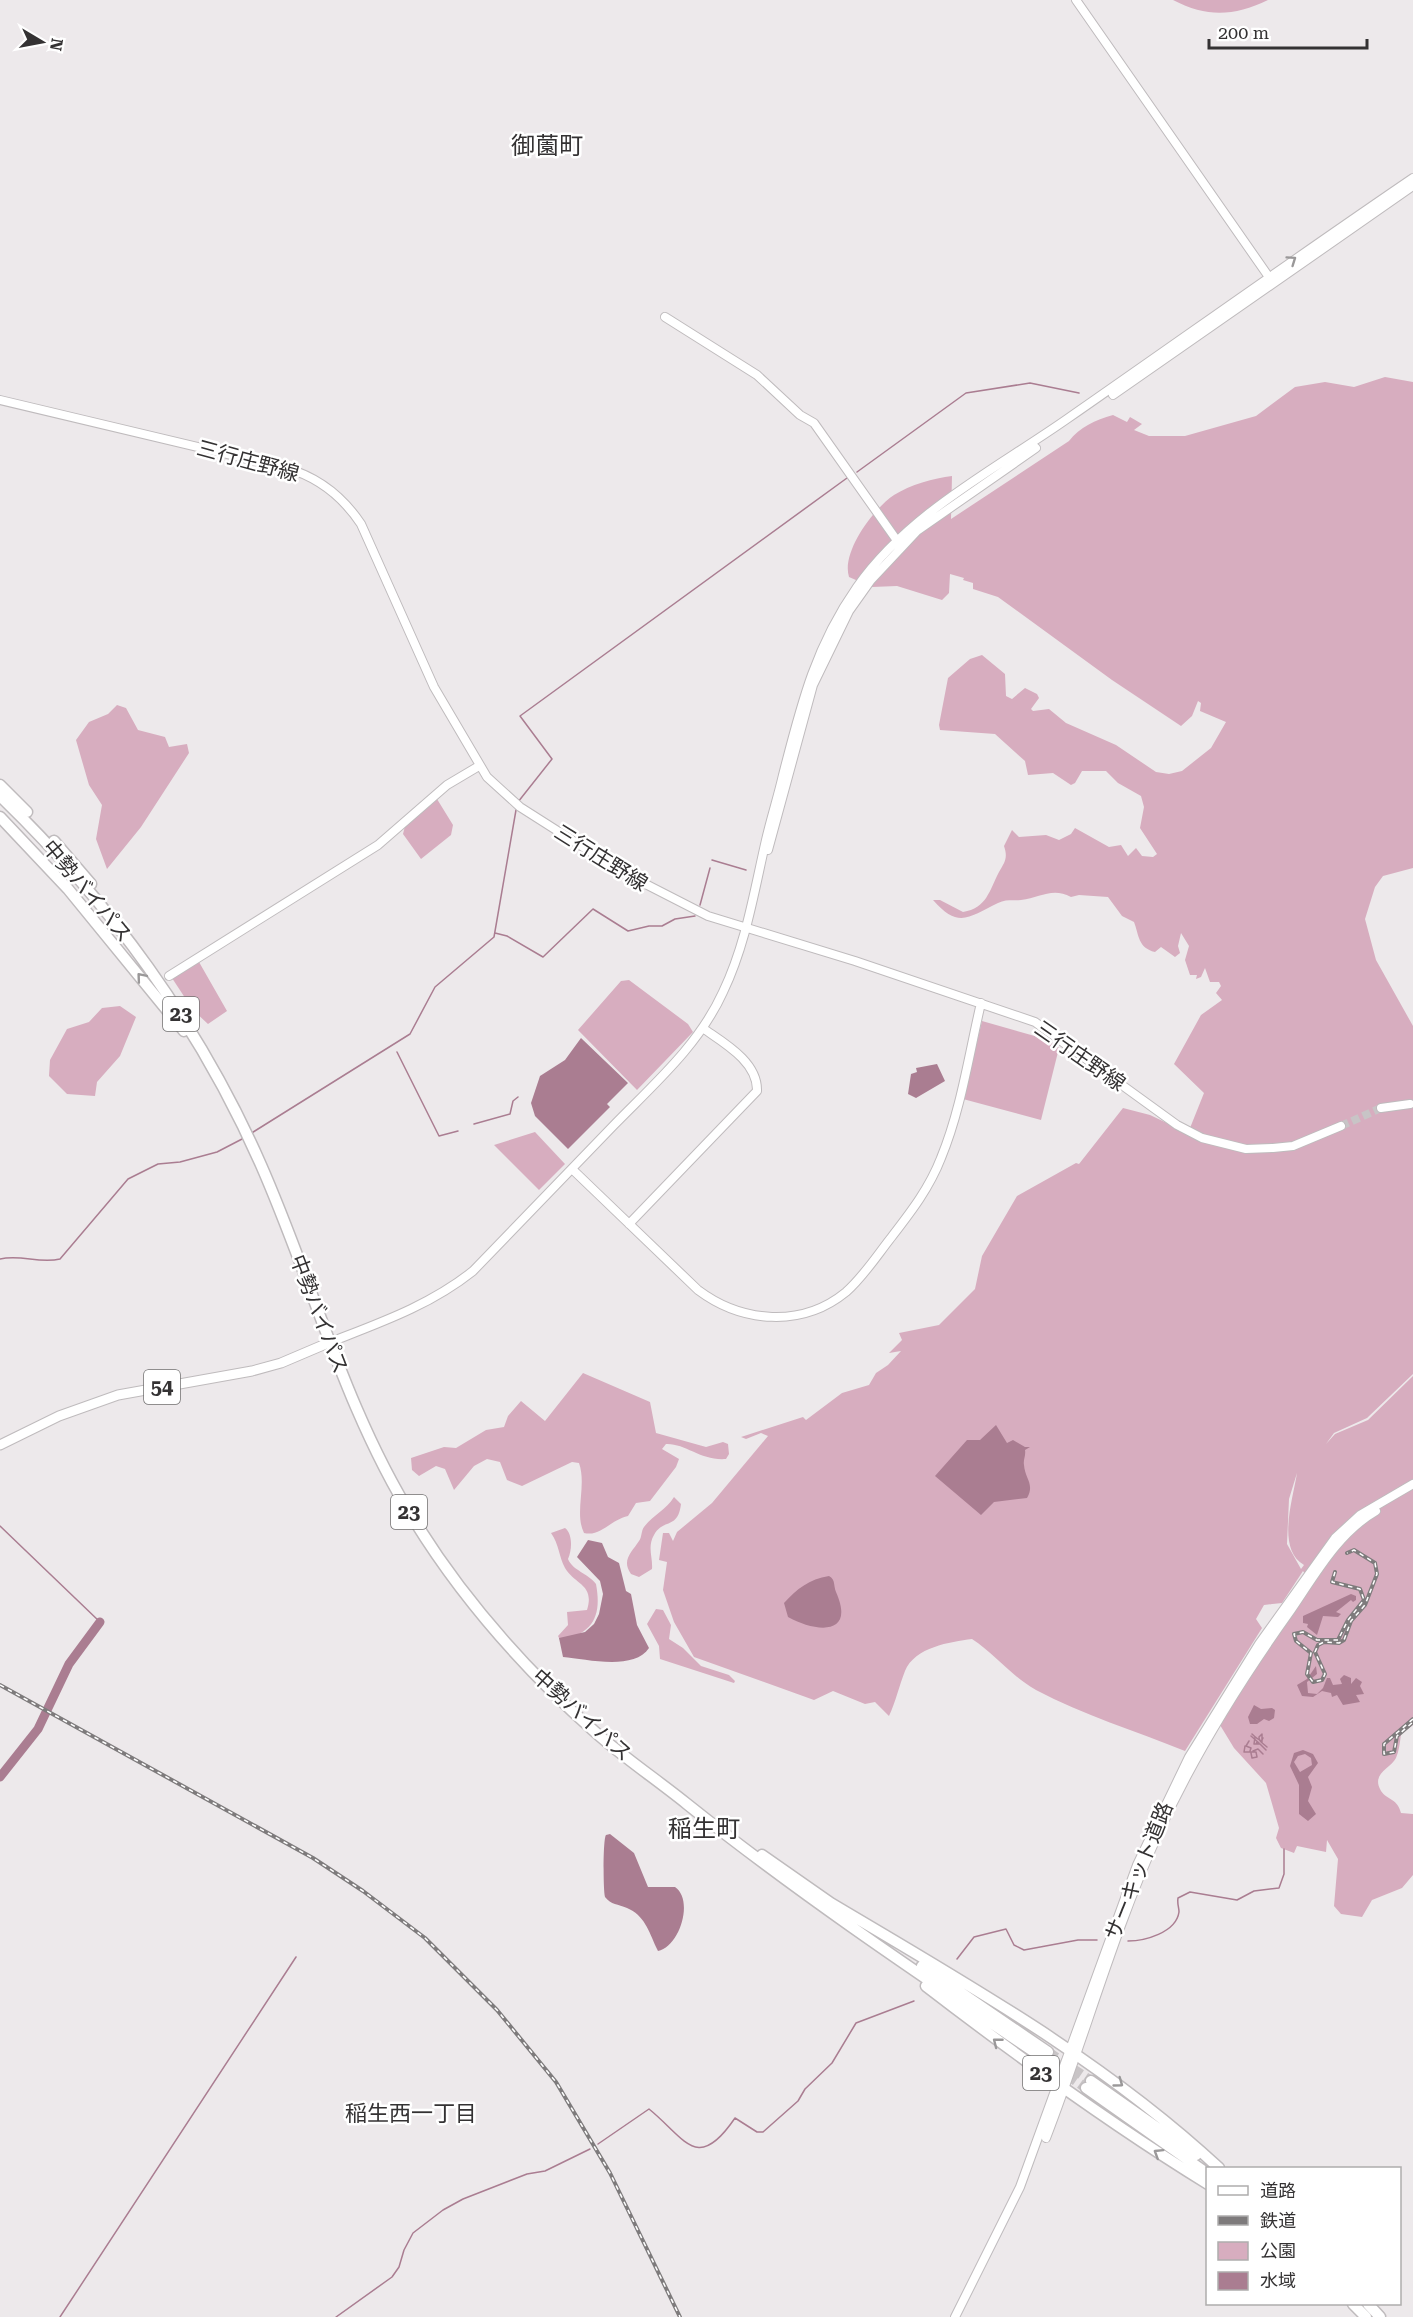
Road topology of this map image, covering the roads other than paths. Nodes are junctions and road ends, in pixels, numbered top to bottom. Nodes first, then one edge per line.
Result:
1 (1076, 0) edge
2 (1413, 178) edge
3 (1413, 186) edge
4 (1271, 280) junction
5 (665, 317) dead end
6 (0, 400) edge
7 (899, 543) junction
8 (479, 766) junction
9 (0, 785) edge
10 (0, 796) edge
11 (0, 817) edge
12 (94, 892) junction
13 (746, 928) junction
14 (169, 976) dead end
15 (981, 1004) junction
16 (704, 1029) junction
17 (218, 1080) junction
18 (1410, 1104) dead end
19 (1380, 1108) tunnel mouth
20 (1341, 1126) tunnel mouth
21 (572, 1169) junction
22 (629, 1224) junction
23 (328, 1343) junction
24 (0, 1445) edge
25 (1413, 1484) edge
26 (1413, 1490) edge
27 (680, 1799) junction
28 (829, 1902) junction
29 (883, 1950) junction
30 (1074, 2053) junction
31 (1061, 2088) junction
32 (1211, 2167) edge
33 (1217, 2167) edge
34 (1206, 2172) edge
35 (1206, 2183) edge
36 (1354, 2305) edge
37 (1369, 2305) edge
38 (960, 2316) edge
39 (1366, 2317) edge
40 (1380, 2317) edge

1 - 4 street
4 -> 2 street
3 - 4 street
4 - 7 street
5 - 7 street
6 - 8 street, 三行庄野線
7 - 13 street
8 - 13 street, 三行庄野線
8 - 14 street
9 - 12 highway, 23
10 - 12 highway, 中勢バイパス / 23
17 -> 11 highway
12 - 17 highway, 中勢バイパス / 23
13 - 15 street, 三行庄野線
13 - 16 street
15 - 20 street, 三行庄野線
15 - 22 street
16 - 21 street
16 - 22 street
17 - 23 highway, 中勢バイパス / 23
18 - 19 street
21 - 22 street
21 - 23 street
23 - 24 main road, 54
23 - 27 highway, 中勢バイパス / 23
25 - 30 street, サーキット道路
26 - 30 street, サーキット道路
27 - 28 highway, 中勢バイパス / 23
27 - 29 highway, 中勢バイパス / 23
28 - 29 highway, 中勢バイパス / 23
28 - 30 highway, 23
31 -> 29 highway, 23
30 - 31 street
30 -> 33 highway
35 -> 31 highway, 23
31 - 38 street
32 - 34 highway, 23
36 - 39 highway
37 - 40 highway

